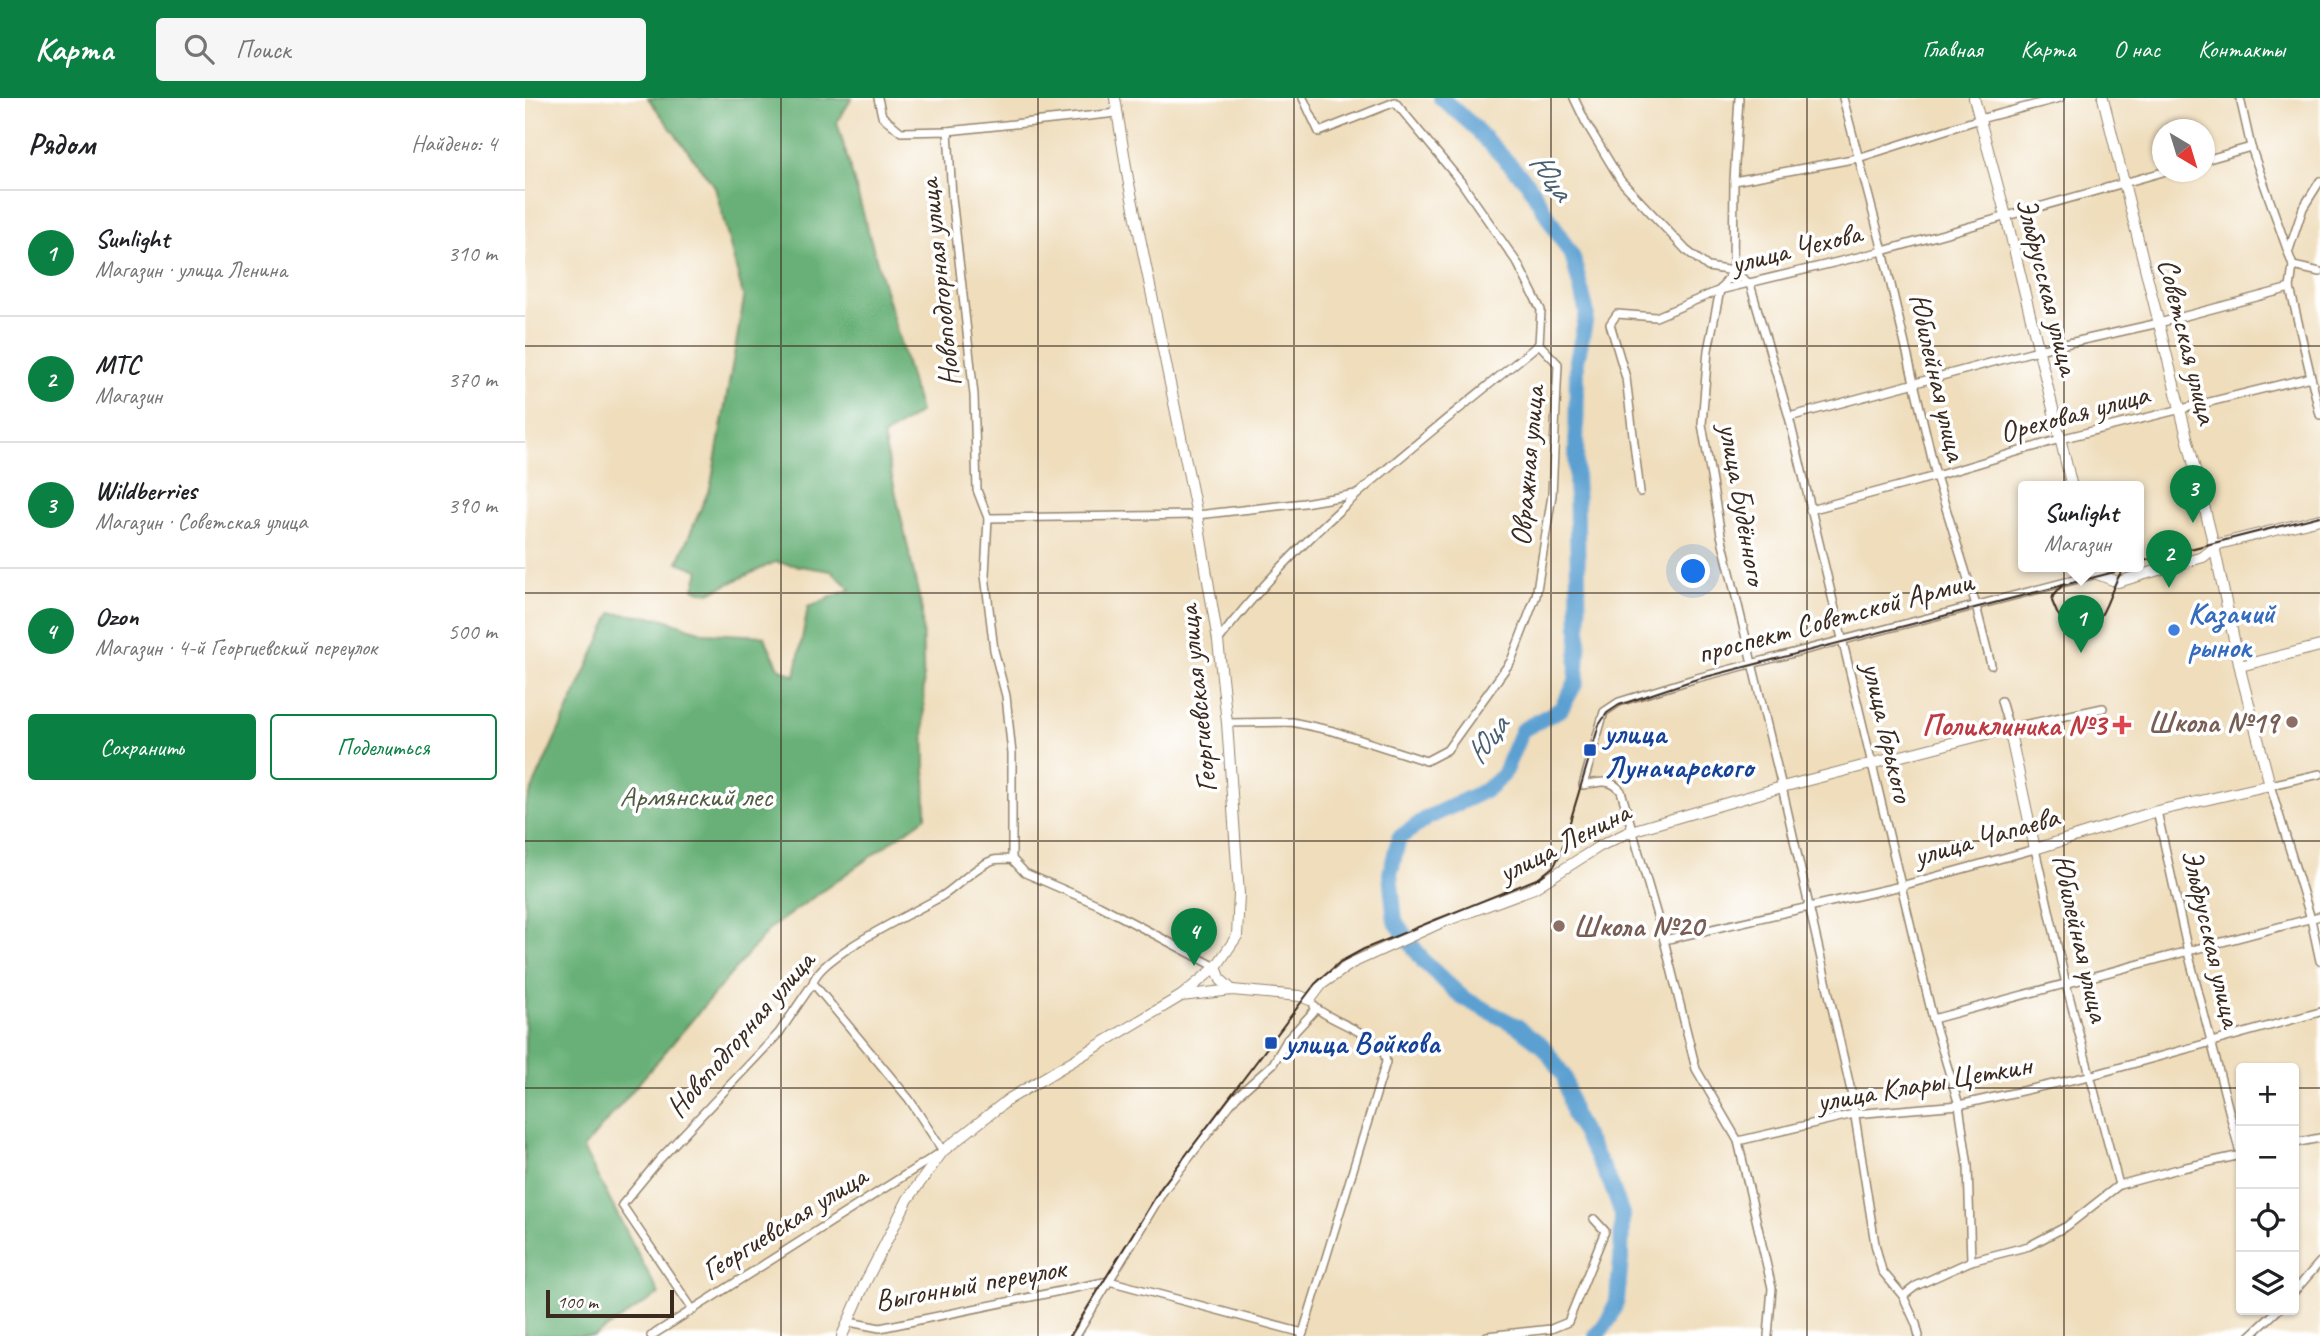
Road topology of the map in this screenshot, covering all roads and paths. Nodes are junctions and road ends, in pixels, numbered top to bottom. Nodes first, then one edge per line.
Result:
1 (878, 98) edge
2 (1115, 98) edge
3 (1303, 98) edge
4 (1574, 98) edge
5 (1739, 98) edge
6 (1843, 98) edge
7 (1974, 98) edge
8 (2060, 98) edge
9 (2103, 98) edge
10 (2240, 98) edge
11 (1117, 113) junction
12 (1980, 119) junction
13 (948, 131) junction
14 (2251, 147) junction
15 (2215, 157) edge
16 (1858, 158) junction
17 (2152, 175) edge
18 (1734, 181) junction
19 (2320, 181) edge
20 (2124, 182) junction
21 (2006, 216) junction
22 (2289, 250) junction
23 (1883, 251) junction
24 (2293, 266) junction
25 (1733, 271) junction
26 (2320, 272) edge
27 (1750, 284) junction
28 (2290, 288) junction
29 (1720, 290) junction
30 (2159, 323) junction
31 (1539, 344) junction
32 (2038, 350) junction
33 (2311, 377) junction
34 (1916, 383) junction
35 (2180, 409) junction
36 (2320, 415) edge
37 (1789, 417) junction
38 (2060, 439) junction
39 (1936, 476) junction
40 (2070, 481) edge
41 (1640, 492) dead end
42 (1356, 494) junction
43 (1810, 510) junction
44 (1197, 515) junction
45 (988, 518) junction
46 (2320, 519) edge
47 (2214, 546) junction
48 (2089, 572) edge
49 (2100, 572) edge
50 (1976, 605) junction
51 (1843, 640) junction
52 (1218, 642) junction
53 (2320, 646) edge
54 (1752, 664) junction
55 (1991, 665) dead end
56 (2240, 666) junction
57 (2000, 701) dead end
58 (2103, 708) dead end
59 (1227, 723) junction
60 (2009, 728) junction
61 (1871, 764) junction
62 (2320, 774) edge
63 (2270, 785) junction
64 (1782, 787) junction
65 (2157, 811) junction
66 (1631, 831) junction
67 (2035, 849) junction
68 (1012, 859) junction
69 (1901, 886) junction
70 (1809, 908) junction
71 (2320, 916) edge
72 (2311, 919) junction
73 (1664, 940) junction
74 (2188, 952) junction
75 (2320, 961) edge
76 (1216, 967) junction
77 (813, 983) junction
78 (2066, 984) junction
79 (1232, 990) junction
80 (1181, 996) junction
81 (1313, 1004) junction
82 (2320, 1012) edge
83 (1933, 1019) junction
84 (2211, 1044) junction
85 (2089, 1076) junction
86 (1959, 1105) junction
87 (1854, 1114) junction
88 (2236, 1137) edge
89 (2320, 1138) edge
90 (1738, 1141) junction
91 (2299, 1142) edge
92 (943, 1151) junction
93 (2236, 1157) edge
94 (2119, 1185) junction
95 (1594, 1219) dead end
96 (1971, 1261) junction
97 (2320, 1262) edge
98 (1109, 1282) junction
99 (2299, 1286) edge
100 (1903, 1296) junction
101 (693, 1310) junction
102 (2273, 1315) edge
103 (849, 1322) junction
104 (1302, 1335) edge
105 (651, 1336) edge
106 (842, 1336) edge
107 (1076, 1336) edge
108 (1487, 1336) edge
109 (1768, 1336) edge
110 (1919, 1336) edge
111 (2251, 1336) edge

1 - 13 street
2 - 11 main road, Георгиевская улица
3 - 31 street, Овражная улица
4 - 25 street
5 - 18 street
6 - 16 street, Юбилейная улица
7 - 12 main road, Эльбрусская улица
8 - 12 street
9 - 20 main road, Советская улица
10 - 14 street
11 - 13 street
11 - 44 main road, Георгиевская улица
12 - 16 street
12 - 21 main road, Эльбрусская улица
13 - 45 street, Новоподгорная улица
14 - 15 street
14 - 22 street
16 - 18 street
16 - 23 street, Юбилейная улица
17 - 20 street, улица Чехова
18 - 25 street
19 - 22 street
20 - 21 street, улица Чехова
20 - 30 main road, Советская улица
21 - 23 street, улица Чехова
21 - 32 main road, Эльбрусская улица
22 - 24 street
23 - 27 street, улица Чехова
23 - 34 street, Юбилейная улица
24 - 26 street
24 - 28 street
25 - 27 street
25 - 29 street, улица Будённого
27 - 29 street, улица Чехова
27 - 37 street, улица Горького
28 - 30 street
28 - 33 street
29 - 41 street, улица Чехова
29 - 54 street, улица Будённого
30 - 32 street
30 - 35 main road, Советская улица
31 - 42 street
31 - 59 street, Овражная улица
32 - 34 street
32 - 38 main road, Эльбрусская улица
33 - 35 street, Ореховая улица
33 - 36 street
34 - 37 street
34 - 39 street, Юбилейная улица
35 - 38 street, Ореховая улица
35 - 47 main road, Советская улица
37 - 43 street, улица Горького
38 - 39 street, Ореховая улица
38 - 40 main road, Эльбрусская улица
39 - 43 street, Ореховая улица
39 - 50 street, Юбилейная улица
42 - 44 street
42 - 52 street
43 - 51 street, улица Горького
44 - 45 street
44 - 52 main road, Георгиевская улица
45 - 68 street, Новоподгорная улица
46 - 47 main road, проспект Советской Армии
47 - 49 main road, проспект Советской Армии
47 - 56 main road, Советская улица
48 - 50 street, проспект Советской Армии
50 - 51 street, проспект Советской Армии
50 - 55 street, Юбилейная улица
51 - 54 street, проспект Советской Армии
51 - 61 street, улица Горького
52 - 59 main road, Георгиевская улица
53 - 56 main road
54 - 64 street, улица Будённого
54 - 66 street, проспект Советской Армии
56 - 63 main road, Советская улица
57 - 60 street, Юбилейная улица
58 - 60 street, улица Ленина
59 - 76 main road, Георгиевская улица
60 - 61 main road, улица Ленина
60 - 67 main road, Юбилейная улица
61 - 64 main road, улица Ленина
61 - 69 street, улица Горького
62 - 63 street, улица Чапаева
63 - 65 main road, улица Чапаева
63 - 72 street, Советская улица
64 - 66 main road, улица Ленина
64 - 70 street, улица Будённого
65 - 67 main road, улица Чапаева
65 - 74 street, Эльбрусская улица
66 - 73 street
66 - 81 main road, улица Ленина
67 - 69 street, улица Чапаева
67 - 78 street, Юбилейная улица
68 - 76 street
68 - 77 street, Новоподгорная улица
69 - 70 street, улица Чапаева
69 - 83 street, улица Горького
70 - 73 street, улица Чапаева
70 - 87 street, улица Будённого
71 - 72 street
72 - 74 street
72 - 75 street, Советская улица
73 - 90 street
74 - 78 street
74 - 84 street, Эльбрусская улица
76 - 79 main road
76 - 80 main road, Георгиевская улица
77 - 92 street
77 - 101 street, Новоподгорная улица
78 - 83 street
78 - 85 street, Юбилейная улица
79 - 80 main road
79 - 81 main road
80 - 92 main road, Георгиевская улица
81 - 98 street
81 - 104 street
82 - 84 street, улица Клары Цеткин
83 - 86 street, улица Горького
84 - 85 street, улица Клары Цеткин
84 - 88 street, Эльбрусская улица
85 - 86 street, улица Клары Цеткин
85 - 94 street, Юбилейная улица
86 - 87 street, улица Клары Цеткин
86 - 96 street, улица Горького
87 - 90 street, улица Клары Цеткин
87 - 100 street, улица Будённого
89 - 91 street
90 - 109 street
92 - 101 street, Георгиевская улица
92 - 103 main road, Георгиевская улица
93 - 94 street
94 - 96 street
95 - 108 street
96 - 100 street
97 - 99 street
98 - 103 street, Выгонный переулок
98 - 104 street, Выгонный переулок
98 - 107 street
100 - 110 street, улица Будённого
101 - 105 street, Георгиевская улица
102 - 111 street
103 - 106 main road, Георгиевская улица

